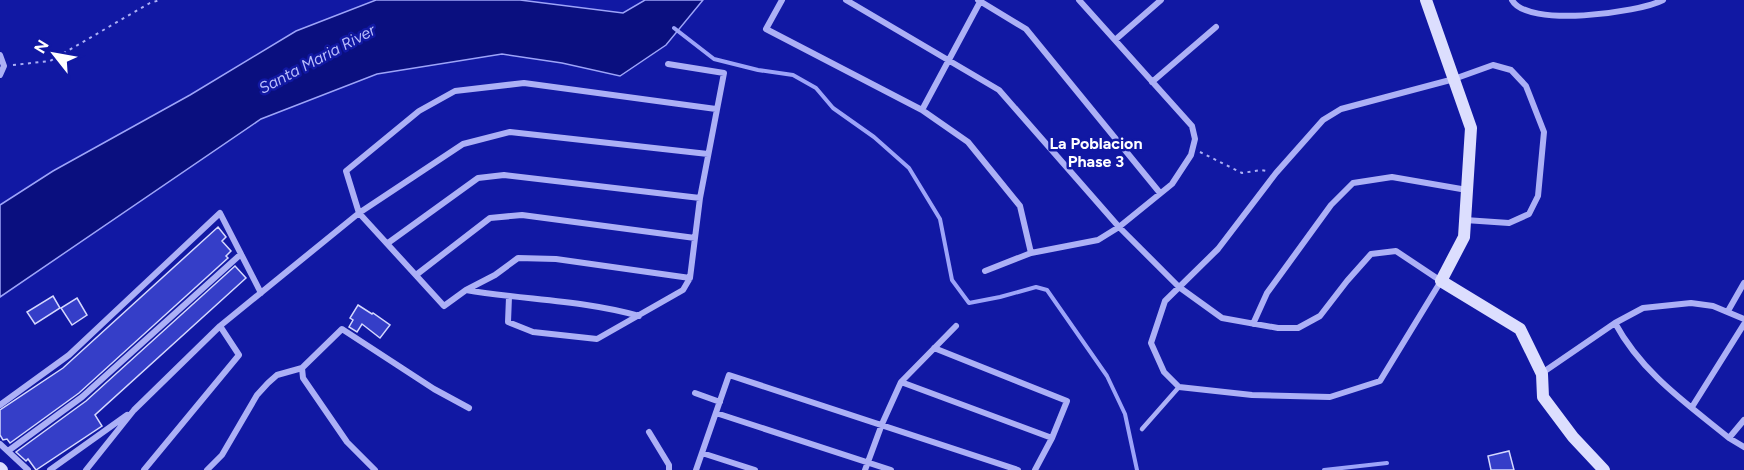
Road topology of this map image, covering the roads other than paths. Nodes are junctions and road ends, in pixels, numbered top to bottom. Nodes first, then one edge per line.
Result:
1 (782, 0) edge
2 (846, 0) edge
3 (980, 0) edge
4 (1079, 0) edge
5 (1161, 0) edge
6 (1426, 0) edge
7 (1512, 0) edge
8 (1663, 0) edge
9 (1216, 27) dead end
10 (1115, 40) junction
11 (0, 55) edge
12 (949, 60) junction
13 (668, 64) dead end
14 (0, 75) edge
15 (1454, 79) junction
16 (1152, 82) junction
17 (716, 109) junction
18 (922, 110) junction
19 (708, 154) junction
20 (1467, 190) junction
21 (1161, 193) junction
22 (700, 198) junction
23 (359, 213) junction
24 (1465, 220) junction
25 (1119, 227) junction
26 (695, 238) junction
27 (388, 243) junction
28 (1031, 253) junction
29 (241, 254) junction
30 (985, 271) dead end
31 (416, 275) junction
32 (690, 278) junction
33 (1441, 282) junction
34 (1744, 284) edge
35 (1179, 287) junction
36 (466, 290) junction
37 (261, 293) junction
38 (509, 297) junction
39 (1728, 311) junction
40 (639, 316) junction
41 (1744, 319) edge
42 (1615, 323) junction
43 (1253, 324) junction
44 (1744, 324) edge
45 (220, 326) junction
46 (956, 326) dead end
47 (934, 348) junction
48 (302, 368) junction
49 (1542, 374) junction
50 (901, 382) junction
51 (1179, 387) junction
52 (695, 393) dead end
53 (720, 402) junction
54 (0, 405) edge
55 (1692, 407) junction
56 (469, 408) dead end
57 (134, 410) junction
58 (716, 413) junction
59 (1744, 420) edge
60 (882, 424) junction
61 (1142, 429) dead end
62 (649, 432) dead end
63 (1052, 438) junction
64 (1730, 438) junction
65 (0, 444) edge
66 (1744, 447) edge
67 (8, 451) junction
68 (702, 453) junction
69 (867, 462) junction
70 (28, 470) edge
71 (50, 470) edge
72 (86, 470) edge
73 (144, 470) edge
74 (207, 470) edge
75 (375, 470) edge
76 (669, 470) edge
77 (696, 470) edge
78 (755, 470) edge
79 (865, 470) edge
80 (891, 470) edge
81 (1018, 470) edge
82 (1035, 470) edge
83 (1604, 470) edge

1 - 18 street
2 - 12 street
3 - 12 street
3 - 21 street
4 - 10 street
5 - 10 street
6 - 15 street
7 - 8 street
9 - 16 street
10 - 16 street
11 - 14 street
12 - 18 street
12 - 25 street
13 - 17 street
15 - 20 street
15 - 24 street
15 - 35 street
16 - 21 street
17 - 19 street
17 - 23 street
18 - 28 street
19 - 22 street
19 - 23 street
20 - 24 street
20 - 43 street
21 - 25 street
22 - 26 street
22 - 27 street
23 - 27 street
23 - 37 street
24 - 33 street
25 - 28 street
25 - 35 street
26 - 31 street
26 - 32 street
27 - 31 street
28 - 30 street
29 - 37 street
29 - 54 street
29 - 67 street
31 - 36 street
32 - 36 street
32 - 40 street
33 - 43 street
33 - 49 street
33 - 51 street
34 - 39 street
35 - 43 street
35 - 51 street
36 - 38 street
37 - 45 street
38 - 40 street
38 - 40 street
39 - 41 street
39 - 42 street
42 - 49 street
42 - 55 street
44 - 55 street
45 - 57 street
45 - 73 street
46 - 47 street
47 - 50 street
47 - 63 street
48 - 56 street
48 - 74 street
48 - 75 street
49 - 83 street
50 - 60 street
50 - 63 street
51 - 61 lane
52 - 53 street
53 - 58 street
53 - 60 street
55 - 64 street
57 - 71 street
57 - 72 street
58 - 68 street
58 - 69 street
59 - 64 street
60 - 69 street
60 - 81 street
62 - 76 street
63 - 82 street
64 - 66 street
65 - 67 street
67 - 70 street
68 - 77 street
68 - 78 street
69 - 79 street
69 - 80 street

